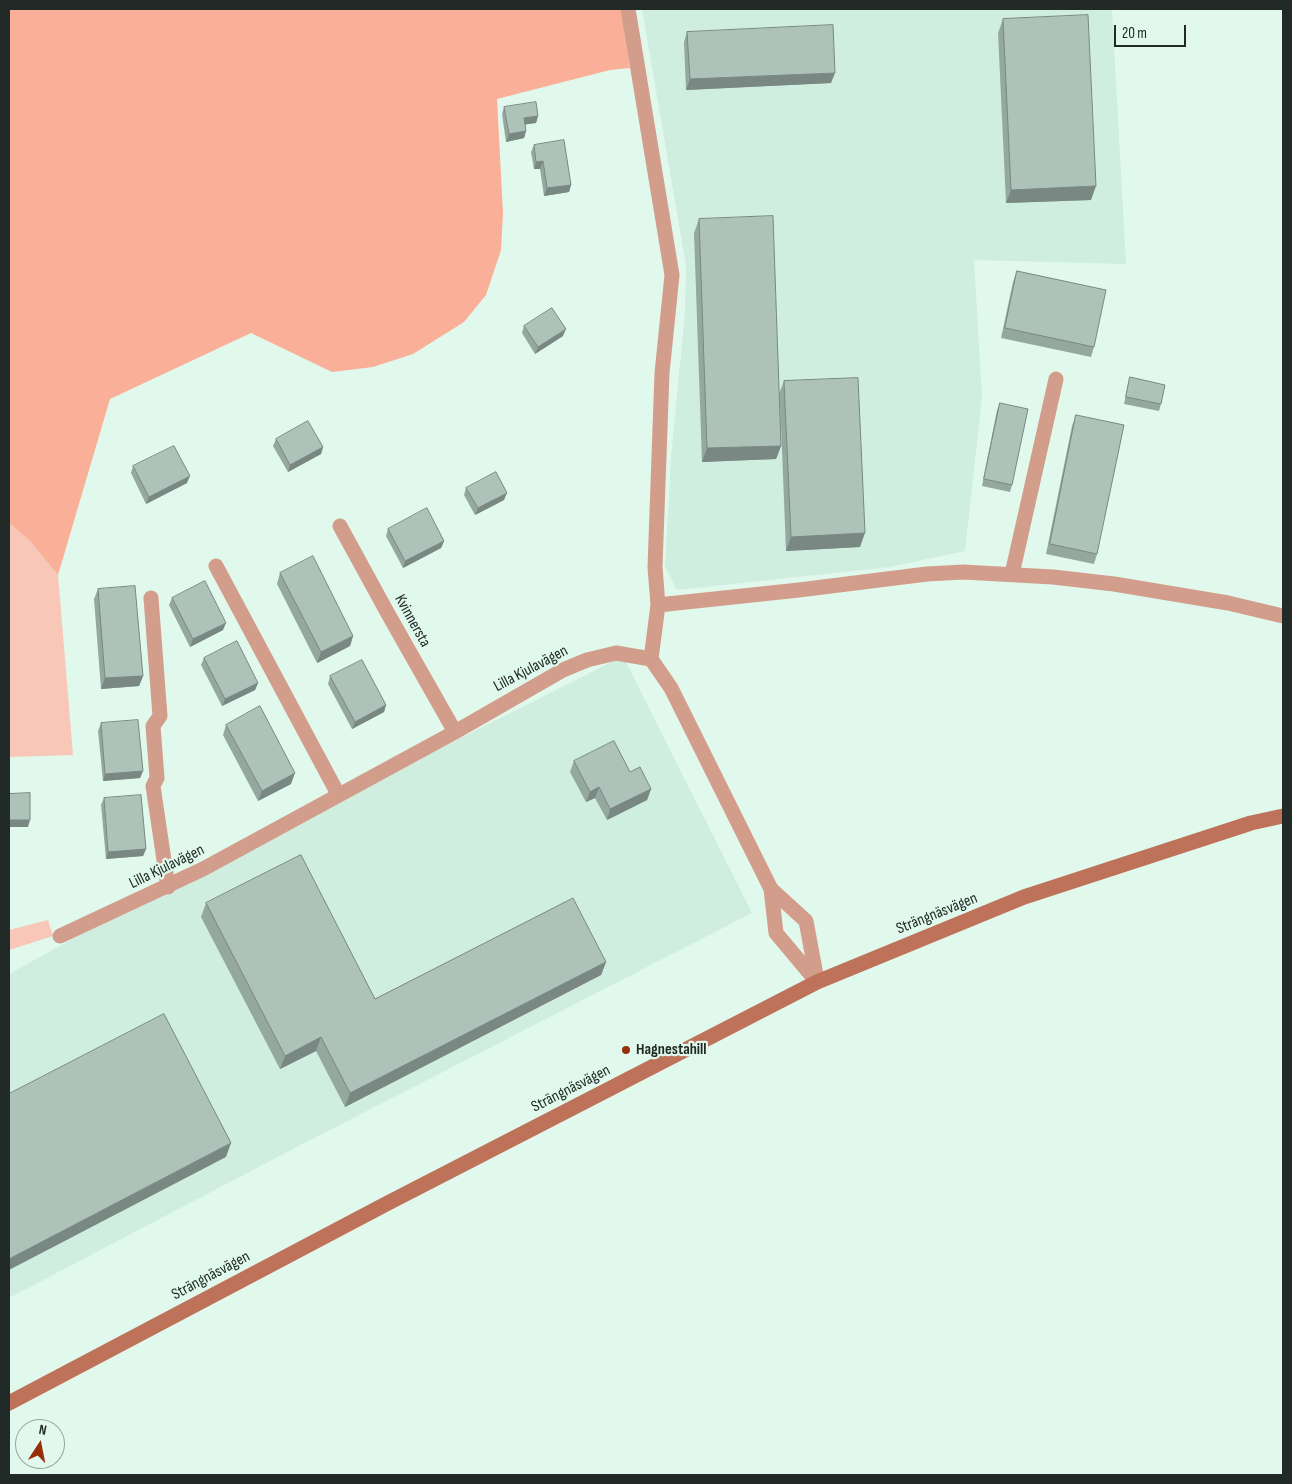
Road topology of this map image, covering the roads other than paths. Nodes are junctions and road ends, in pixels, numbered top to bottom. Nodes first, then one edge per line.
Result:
1 (628, 9) edge
2 (1056, 379) dead end
3 (340, 526) dead end
4 (216, 566) dead end
5 (1012, 574) junction
6 (151, 598) dead end
7 (658, 604) junction
8 (1283, 616) edge
9 (651, 659) junction
10 (455, 732) junction
11 (338, 794) junction
12 (1283, 816) edge
13 (168, 886) junction
14 (771, 889) junction
15 (60, 936) dead end
16 (817, 982) junction
17 (9, 1403) edge

1 - 7 street
2 - 5 street
3 - 10 street, Kvinnersta
4 - 11 street
5 - 7 street
5 - 8 street
6 - 13 street
7 - 9 street
9 - 10 street, Lilla Kjulavägen
9 - 14 street
10 - 11 street, Lilla Kjulavägen
11 - 13 street, Lilla Kjulavägen
12 - 16 main road, Strängnäsvägen
13 - 15 street, Lilla Kjulavägen
14 - 16 street
14 - 16 street
16 - 17 main road, Strängnäsvägen

